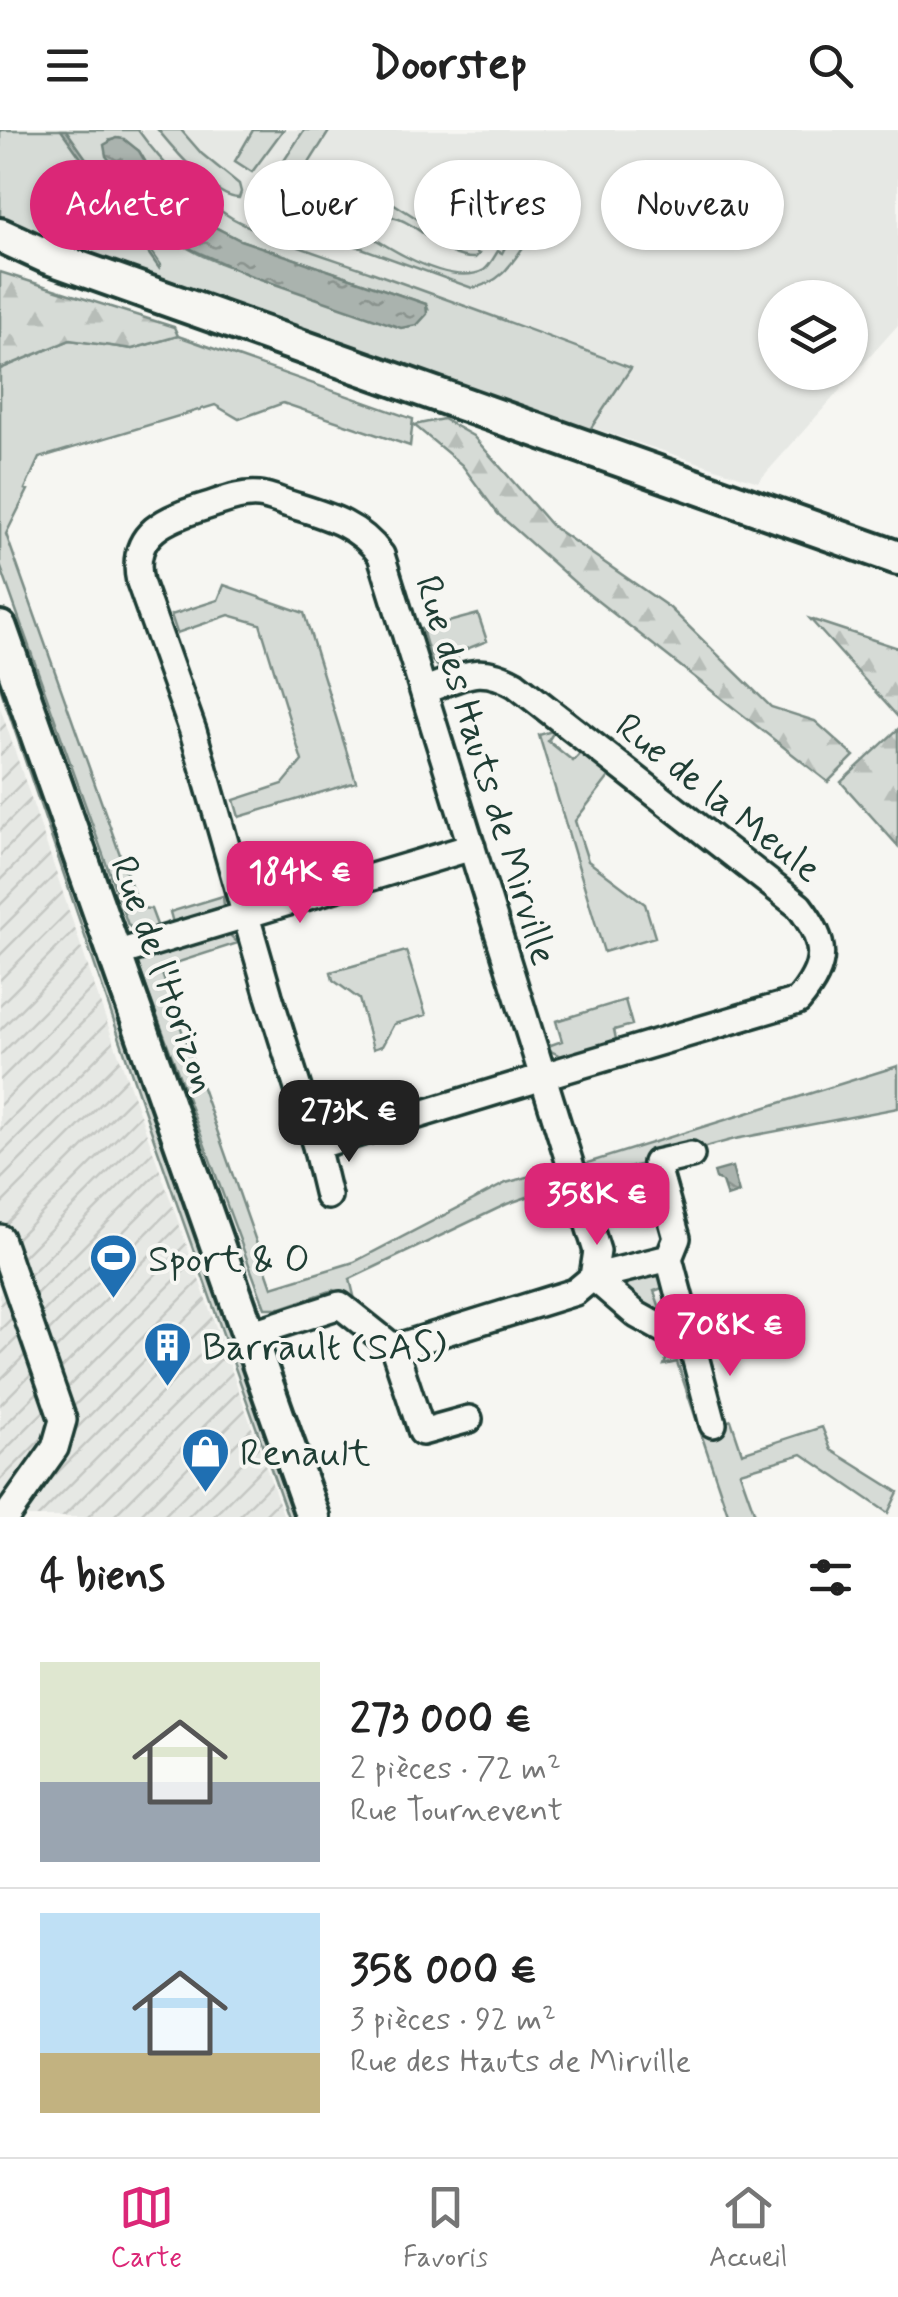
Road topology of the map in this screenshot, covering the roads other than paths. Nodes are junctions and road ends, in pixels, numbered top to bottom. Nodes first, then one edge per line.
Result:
1 (0, 235) edge
2 (0, 246) edge
3 (48, 257) junction
4 (898, 558) edge
5 (0, 628) edge
6 (425, 690) junction
7 (472, 847) junction
8 (245, 914) junction
9 (114, 954) junction
10 (542, 1077) junction
11 (316, 1146) junction
12 (691, 1155) dead end
13 (328, 1196) dead end
14 (0, 1238) edge
15 (668, 1258) junction
16 (592, 1278) junction
17 (250, 1334) junction
18 (695, 1347) junction
19 (394, 1348) junction
20 (469, 1418) dead end
21 (713, 1424) dead end
22 (6, 1517) edge
23 (313, 1517) edge

1 - 3 main road
2 - 3 main road
3 - 4 main road
5 - 9 main road, Rue de l'Horizon
6 - 7 street, Rue des Hauts de Mirville
6 - 8 street, Rue des Hauts de Mirville
6 - 10 street, Rue de la Meule
7 - 8 street
7 - 10 street, Rue des Hauts de Mirville
8 - 9 street
8 - 11 street, Rue des Hauts de Mirville
9 - 17 main road, Rue de l'Horizon
10 - 11 street, Rue de la Meule
10 - 16 street, Rue des Hauts de Mirville
11 - 13 street, Rue des Hauts de Mirville
12 - 15 street
14 - 22 street
15 - 16 street
15 - 18 street
16 - 18 street
16 - 19 street
17 - 19 street
17 - 23 main road, Rue de l'Horizon
18 - 21 street
19 - 20 street

